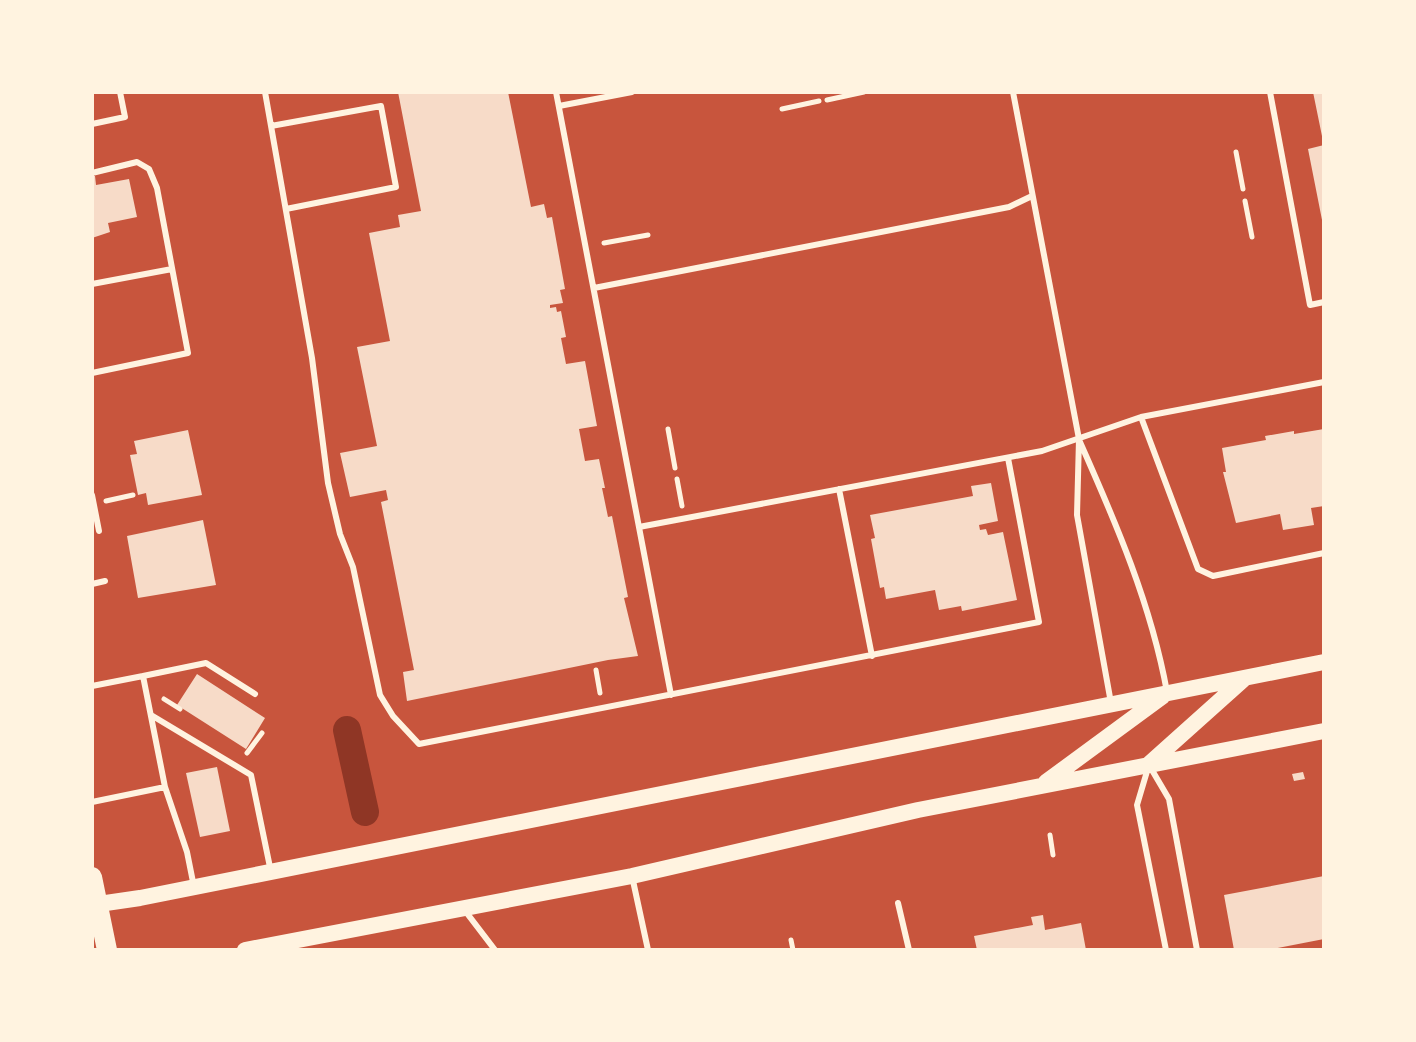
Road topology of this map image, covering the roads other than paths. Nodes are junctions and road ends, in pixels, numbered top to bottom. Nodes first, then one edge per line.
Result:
1 (120, 92) edge
2 (265, 92) edge
3 (556, 92) edge
4 (632, 92) edge
5 (1013, 92) edge
6 (1270, 92) edge
7 (622, 93) edge
8 (559, 106) junction
9 (92, 124) edge
10 (271, 126) junction
11 (92, 173) edge
12 (1032, 196) junction
13 (286, 209) junction
14 (172, 269) junction
15 (92, 284) edge
16 (594, 288) junction
17 (1324, 302) edge
18 (92, 373) edge
19 (1324, 382) edge
20 (1141, 417) junction
21 (1079, 439) junction
22 (1008, 458) junction
23 (839, 489) junction
24 (92, 495) edge
25 (639, 527) junction
26 (99, 531) dead end
27 (1324, 553) edge
28 (105, 581) dead end
29 (92, 584) edge
30 (872, 656) junction
31 (1324, 662) edge
32 (143, 676) junction
33 (1246, 677) junction
34 (92, 686) edge
35 (1167, 692) junction
36 (255, 694) dead end
37 (671, 695) junction
38 (1111, 703) junction
39 (151, 715) junction
40 (1324, 731) edge
41 (1149, 764) junction
42 (1043, 785) junction
43 (165, 787) junction
44 (92, 802) edge
45 (271, 872) junction
46 (632, 876) junction
47 (92, 877) edge
48 (194, 887) junction
49 (898, 903) dead end
50 (95, 904) edge
51 (464, 909) junction
52 (307, 944) edge
53 (107, 950) edge
54 (245, 950) edge
55 (495, 950) edge
56 (648, 950) edge
57 (909, 950) edge
58 (1166, 950) edge
59 (1197, 950) edge

1 - 9 lane
2 - 10 lane
3 - 8 lane
4 - 7 lane
5 - 12 lane
6 - 17 lane
7 - 8 lane
8 - 16 lane
10 - 13 lane
10 - 13 lane
11 - 14 lane
12 - 16 lane
12 - 21 lane
13 - 37 lane
14 - 15 lane
14 - 18 lane
16 - 25 lane
19 - 20 lane
20 - 21 lane
20 - 27 lane
21 - 22 lane
21 - 35 lane
21 - 38 lane
22 - 23 lane
22 - 30 lane
23 - 25 lane
23 - 30 lane
24 - 26 lane
25 - 37 lane
28 - 29 lane
30 - 37 lane
31 - 33 main road
32 - 34 lane
32 - 36 lane
32 - 39 lane
33 - 35 main road
33 - 41 main road
35 - 38 main road
35 - 42 main road
38 - 45 main road
39 - 43 lane
39 - 45 lane
40 - 41 main road
41 - 42 main road
41 - 58 lane
41 - 59 lane
42 - 46 main road
43 - 44 lane
43 - 48 lane
45 - 48 main road
46 - 51 main road
46 - 56 lane
47 - 50 main road
48 - 50 main road
49 - 57 lane
50 - 53 main road
51 - 52 main road
51 - 55 lane
52 - 54 main road

